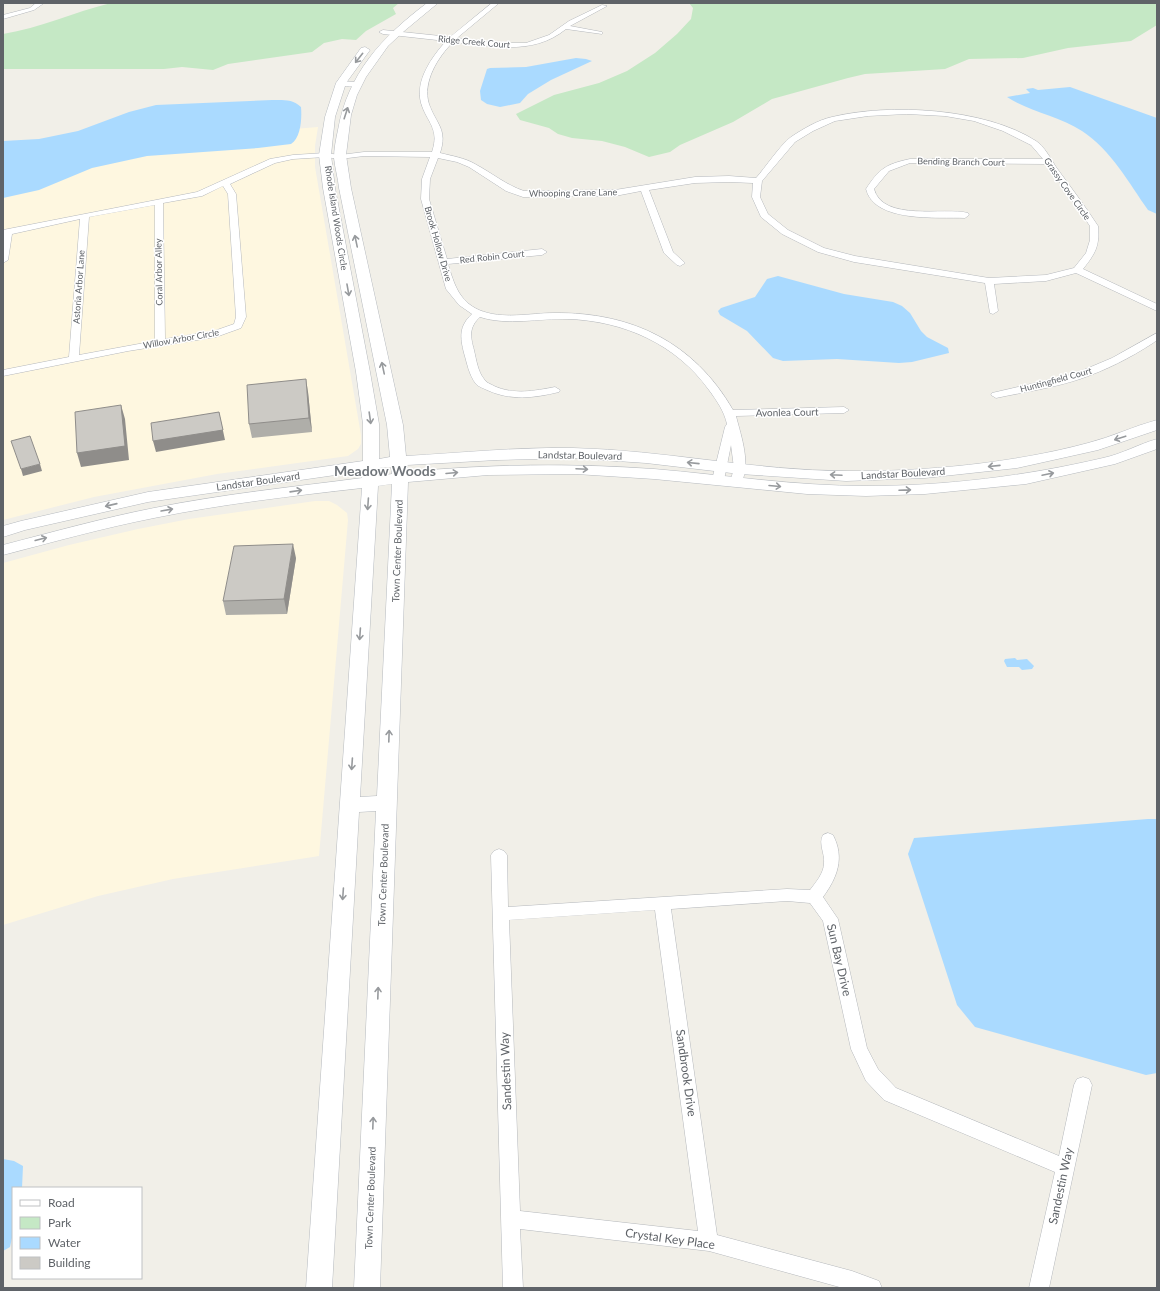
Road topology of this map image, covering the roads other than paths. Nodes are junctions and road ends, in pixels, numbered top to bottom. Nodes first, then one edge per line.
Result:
1 (41, 3) edge
2 (418, 3) edge
3 (433, 3) edge
4 (496, 3) edge
5 (604, 6) dead end
6 (3, 17) edge
7 (564, 27) junction
8 (383, 32) junction
9 (395, 33) junction
10 (600, 33) dead end
11 (452, 40) junction
12 (342, 83) junction
13 (356, 84) junction
14 (435, 155) junction
15 (340, 157) junction
16 (326, 159) junction
17 (1049, 162) junction
18 (758, 181) junction
19 (225, 183) junction
20 (644, 189) junction
21 (159, 201) junction
22 (965, 215) dead end
23 (84, 216) junction
24 (5, 233) edge
25 (542, 252) dead end
26 (3, 260) edge
27 (443, 262) junction
28 (680, 263) dead end
29 (1077, 270) junction
30 (989, 281) junction
31 (1157, 308) edge
32 (993, 311) dead end
33 (477, 314) junction
34 (1157, 336) edge
35 (160, 343) junction
36 (74, 359) junction
37 (3, 373) edge
38 (555, 390) dead end
39 (996, 394) dead end
40 (844, 410) dead end
41 (730, 413) junction
42 (1157, 425) edge
43 (1157, 444) edge
44 (398, 461) junction
45 (370, 473) junction
46 (719, 473) junction
47 (738, 476) junction
48 (400, 478) junction
49 (3, 532) edge
50 (3, 550) edge
51 (386, 803) junction
52 (349, 805) junction
53 (828, 839) dead end
54 (499, 855) dead end
55 (814, 897) junction
56 (662, 904) junction
57 (501, 914) junction
58 (1083, 1085) dead end
59 (1065, 1167) junction
60 (511, 1219) junction
61 (709, 1242) junction
62 (319, 1288) edge
63 (367, 1288) edge
64 (513, 1288) edge
65 (872, 1288) edge
66 (1039, 1288) edge

1 - 6 street
2 - 8 main road, Rhode Island Woods Circle
3 - 9 main road, Rhode Island Woods Circle
4 - 11 street, Brook Hollow Drive
5 - 7 street, Ridge Creek Court
7 - 10 street
7 - 11 street, Ridge Creek Court
8 - 9 street, Ridge Creek Court
8 -> 12 main road, Rhode Island Woods Circle
9 - 11 street, Ridge Creek Court
9 - 13 main road, Rhode Island Woods Circle
11 - 14 street, Brook Hollow Drive
12 - 13 street
12 - 16 main road, Rhode Island Woods Circle
15 -> 13 main road, Rhode Island Woods Circle
14 - 15 street, Whooping Crane Lane
14 - 20 street, Whooping Crane Lane
14 - 27 street, Brook Hollow Drive
15 - 16 street, Whooping Crane Lane
44 -> 15 main road, Rhode Island Woods Circle
16 - 19 street
16 -> 45 main road, Rhode Island Woods Circle
17 - 18 street, Grassy Cove Circle
17 - 22 street, Bending Branch Court
17 - 29 street, Grassy Cove Circle
18 - 20 street, Whooping Crane Lane
18 - 30 street
19 - 21 street
19 - 35 street, Willow Arbor Circle
20 - 28 street
21 - 23 street
21 - 35 street, Coral Arbor Alley
23 - 24 street
23 - 36 street, Astoria Arbor Lane
24 - 26 street
25 - 27 street, Red Robin Court
27 - 33 street, Brook Hollow Drive
29 - 30 street
29 - 31 street
30 - 32 street
33 - 38 street
33 - 41 street, Brook Hollow Drive
34 - 39 street, Huntingfield Court
35 - 36 street, Willow Arbor Circle
36 - 37 street, Willow Arbor Circle
40 - 41 street, Avonlea Court
41 - 46 street
41 - 47 street, Brook Hollow Drive
42 -> 47 main road, Landstar Boulevard
47 -> 43 main road, Landstar Boulevard
44 - 45 main road, Landstar Boulevard
46 -> 44 main road, Landstar Boulevard
44 - 48 main road, Town Center Boulevard
45 - 48 main road, Landstar Boulevard
45 -> 49 main road, Landstar Boulevard
50 -> 45 main road, Landstar Boulevard
45 -> 52 main road
46 - 47 main road, Landstar Boulevard
48 -> 46 main road, Landstar Boulevard
51 -> 48 main road, Town Center Boulevard
51 - 52 main road
63 -> 51 main road, Town Center Boulevard
52 -> 62 main road
53 - 55 street
54 - 57 street, Sandestin Way
55 - 56 street
55 - 59 street, Sun Bay Drive
56 - 57 street
56 - 61 street, Sandbrook Drive
57 - 60 street, Sandestin Way
58 - 59 street, Sandestin Way
59 - 66 street, Sandestin Way
60 - 61 street, Crystal Key Place
60 - 64 street, Sandestin Way
61 - 65 street, Crystal Key Place

